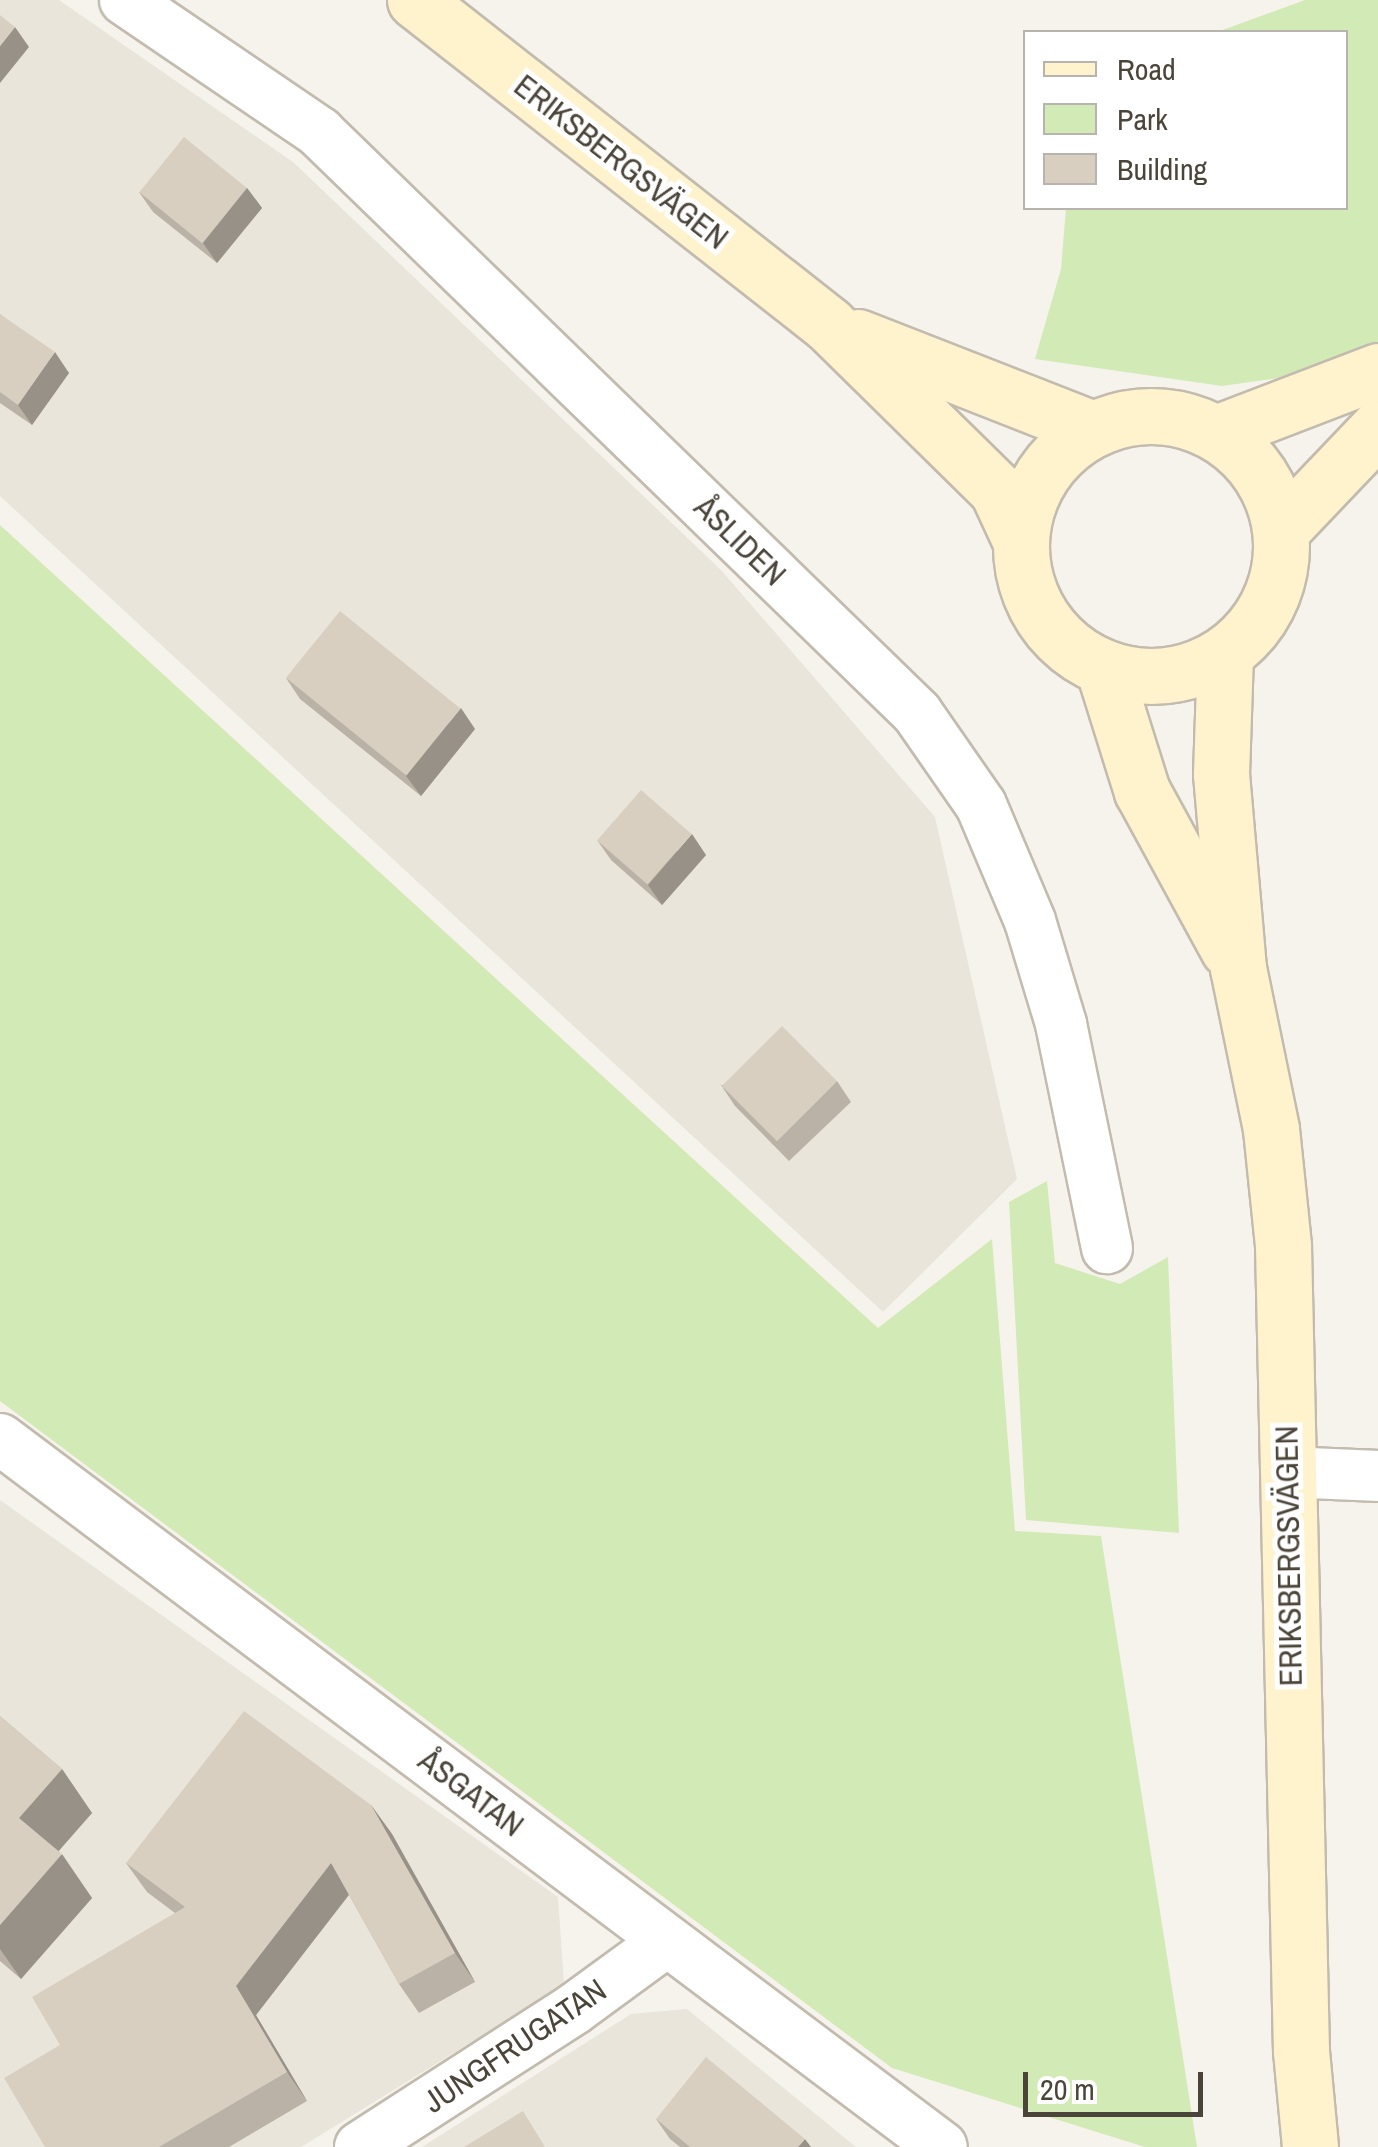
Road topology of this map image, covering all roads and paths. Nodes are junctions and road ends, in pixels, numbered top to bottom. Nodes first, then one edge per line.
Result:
1 (125, 0) edge
2 (414, 0) edge
3 (828, 324) junction
4 (1378, 371) edge
5 (1378, 428) edge
6 (1093, 429) junction
7 (1220, 432) junction
8 (1281, 530) junction
9 (1021, 542) junction
10 (1225, 654) junction
11 (1104, 670) junction
12 (1238, 968) junction
13 (1107, 1248) dead end
14 (0, 1439) edge
15 (1287, 1472) junction
16 (1378, 1476) edge
17 (667, 1941) junction
18 (360, 2147) edge
19 (942, 2147) edge
20 (1310, 2147) edge

1 - 13 street, ÅSLIDEN
2 - 3 main road, ERIKSBERGSVÄGEN
3 - 6 main road, ERIKSBERGSVÄGEN
3 - 9 main road, ERIKSBERGSVÄGEN
4 - 7 main road
5 - 8 main road
6 - 7 main road
6 - 9 main road
7 - 8 main road
8 - 10 main road
9 - 11 main road
10 - 11 main road
10 - 12 main road, ERIKSBERGSVÄGEN
11 - 12 main road, ERIKSBERGSVÄGEN
12 - 15 main road, ERIKSBERGSVÄGEN
14 - 17 street, ÅSGATAN
15 - 16 street
15 - 20 main road, ERIKSBERGSVÄGEN
17 - 18 street, JUNGFRUGATAN
17 - 19 street, ÅSGATAN

